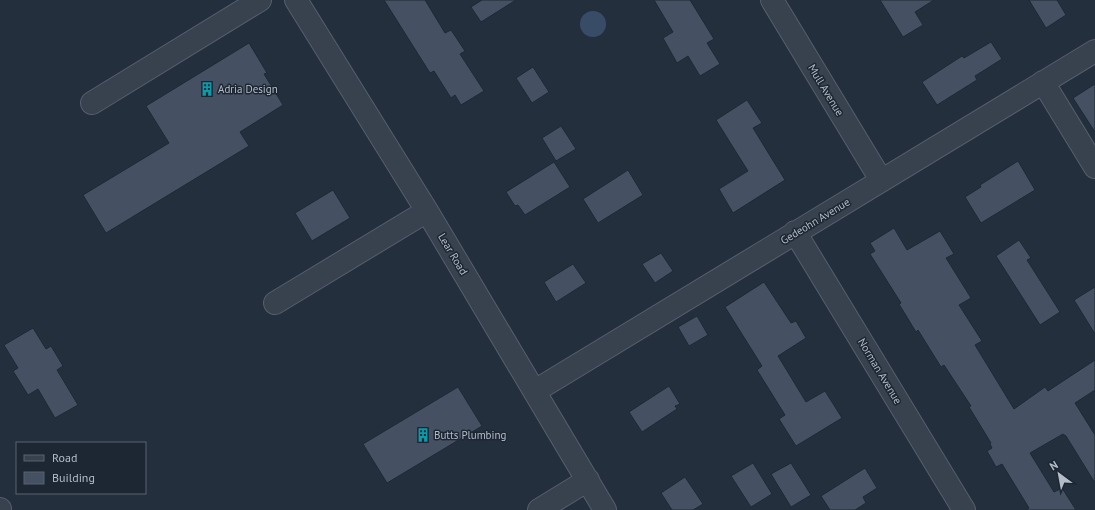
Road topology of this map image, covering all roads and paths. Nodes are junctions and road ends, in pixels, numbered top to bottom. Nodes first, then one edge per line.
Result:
1 (260, 0) edge
2 (296, 0) edge
3 (772, 0) edge
4 (1095, 51) edge
5 (1044, 82) junction
6 (92, 103) dead end
7 (1095, 167) edge
8 (881, 180) junction
9 (427, 211) junction
10 (795, 232) junction
11 (275, 303) dead end
12 (535, 391) junction
13 (588, 480) junction
14 (539, 510) edge
15 (605, 510) edge
16 (964, 510) edge

1 - 6 street
2 - 9 street, Lear Road
3 - 8 street, Mull Avenue
4 - 5 street, Gedeohn Avenue
5 - 7 street
5 - 8 street, Gedeohn Avenue
8 - 10 street, Gedeohn Avenue
9 - 11 street
9 - 12 street, Lear Road
10 - 12 street, Gedeohn Avenue
10 - 16 street, Norman Avenue
12 - 13 street, Lear Road
13 - 14 street
13 - 15 street, Lear Road

